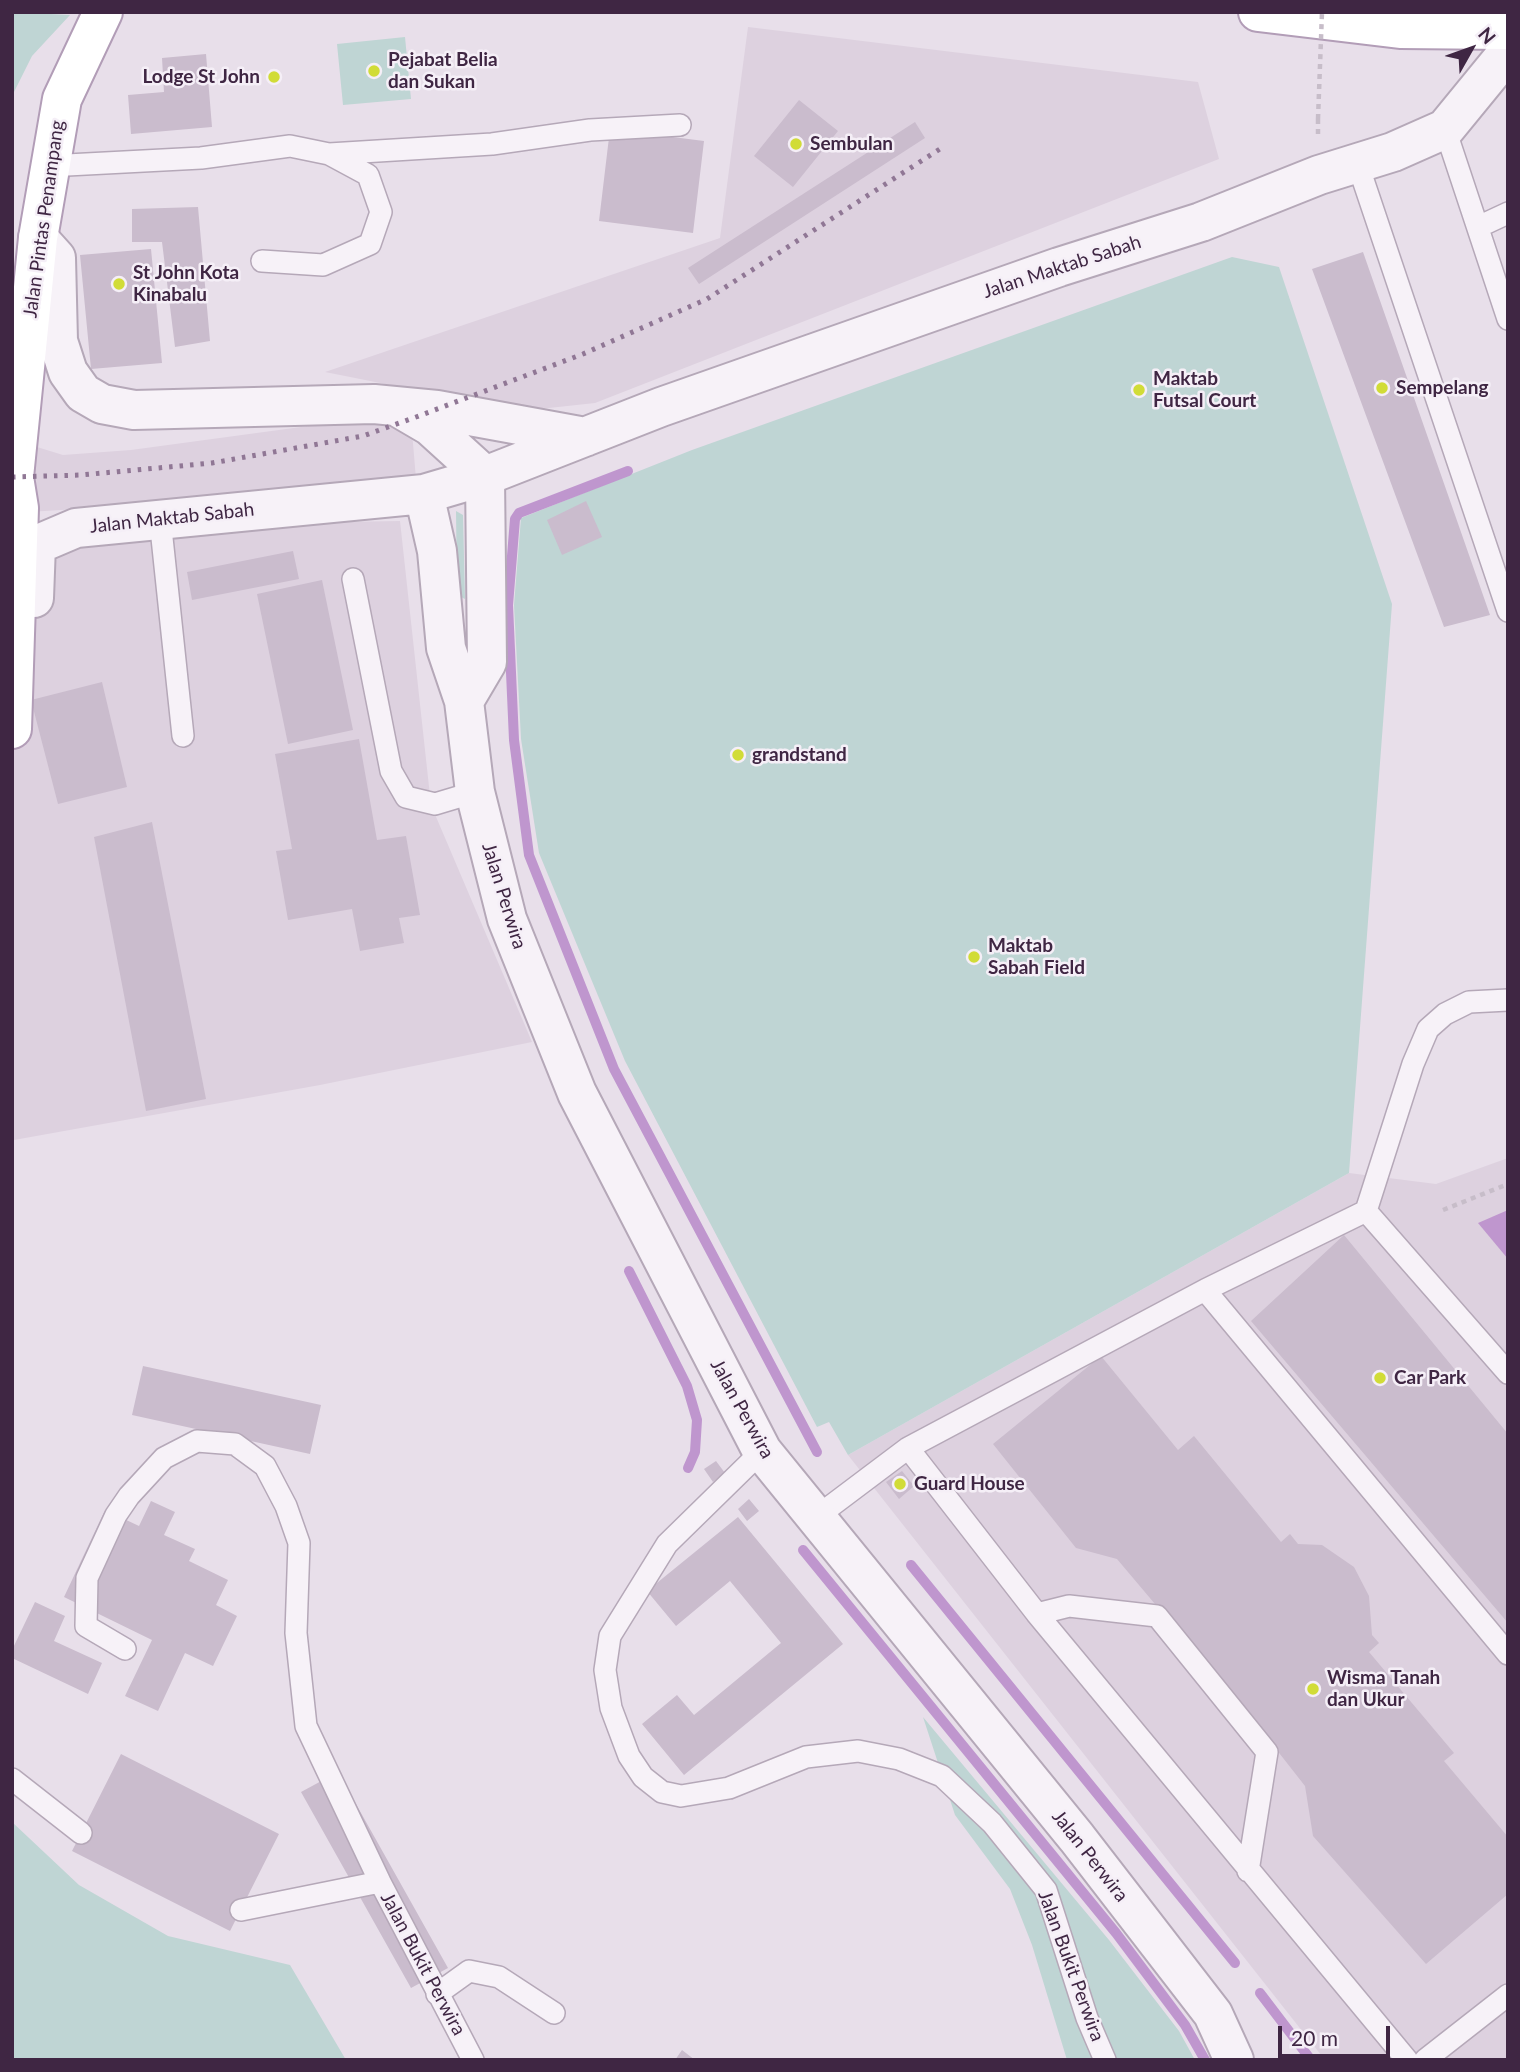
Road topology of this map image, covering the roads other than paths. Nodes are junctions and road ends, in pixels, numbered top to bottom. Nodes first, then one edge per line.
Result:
1 (103, 12) edge
2 (1258, 12) edge
3 (1508, 30) edge
4 (1508, 52) edge
5 (680, 125) dead end
6 (1445, 129) junction
7 (329, 154) junction
8 (1357, 162) junction
9 (48, 166) junction
10 (1508, 213) edge
11 (1478, 227) junction
12 (38, 238) junction
13 (262, 261) dead end
14 (1508, 319) edge
15 (399, 408) junction
16 (584, 437) junction
17 (485, 476) junction
18 (13, 481) edge
19 (424, 494) junction
20 (160, 519) junction
21 (353, 579) dead end
22 (1508, 611) edge
23 (464, 701) junction
24 (14, 725) edge
25 (183, 736) dead end
26 (475, 792) junction
27 (1508, 1000) edge
28 (1366, 1211) junction
29 (1205, 1290) junction
30 (1508, 1373) edge
31 (908, 1448) junction
32 (762, 1451) junction
33 (815, 1518) junction
34 (1037, 1614) junction
35 (125, 1649) dead end
36 (1508, 1654) edge
37 (12, 1779) edge
38 (81, 1833) dead end
39 (1248, 1871) junction
40 (380, 1882) junction
41 (241, 1910) dead end
42 (437, 1994) junction
43 (1508, 1995) edge
44 (554, 2013) dead end
45 (1213, 2014) junction
46 (473, 2060) edge
47 (1105, 2060) edge
48 (1234, 2060) edge
49 (1264, 2060) edge
50 (1408, 2060) edge
51 (1425, 2060) edge

1 - 9 main road, Jalan Pintas Penampang
2 - 3 main road
4 - 6 street, Jalan Maktab Sabah
5 - 7 lane
6 - 8 street, Jalan Maktab Sabah
6 - 11 lane
7 - 9 lane
7 - 13 lane
8 - 16 street, Jalan Maktab Sabah
8 - 22 lane
9 - 12 main road, Jalan Pintas Penampang
10 - 11 lane
11 - 14 lane
12 - 15 street
12 - 18 main road, Jalan Pintas Penampang
15 - 16 street
15 - 17 street
16 - 17 street, Jalan Maktab Sabah
17 - 19 street, Jalan Maktab Sabah
17 - 23 street
18 - 24 main road, Jalan Pintas Penampang
19 - 20 street, Jalan Maktab Sabah
19 - 23 street, Jalan Perwira
20 - 24 street, Jalan Maktab Sabah
20 - 25 lane
21 - 26 lane
23 - 26 street, Jalan Perwira
26 - 32 street, Jalan Perwira
27 - 28 lane
28 - 29 lane
28 - 30 lane
29 - 31 lane
29 - 36 lane
31 - 33 lane
31 - 34 lane
32 - 33 street, Jalan Perwira
32 - 47 lane, Jalan Bukit Perwira
33 - 45 street, Jalan Perwira
34 - 39 lane
34 - 39 lane
35 - 40 lane
37 - 38 lane
39 - 50 lane
40 - 41 lane, Jalan Bukit Perwira
40 - 42 lane, Jalan Bukit Perwira
42 - 44 lane
42 - 46 lane, Jalan Bukit Perwira
43 - 51 lane
45 - 48 street, Jalan Perwira
45 - 49 street, Jalan Perwira

